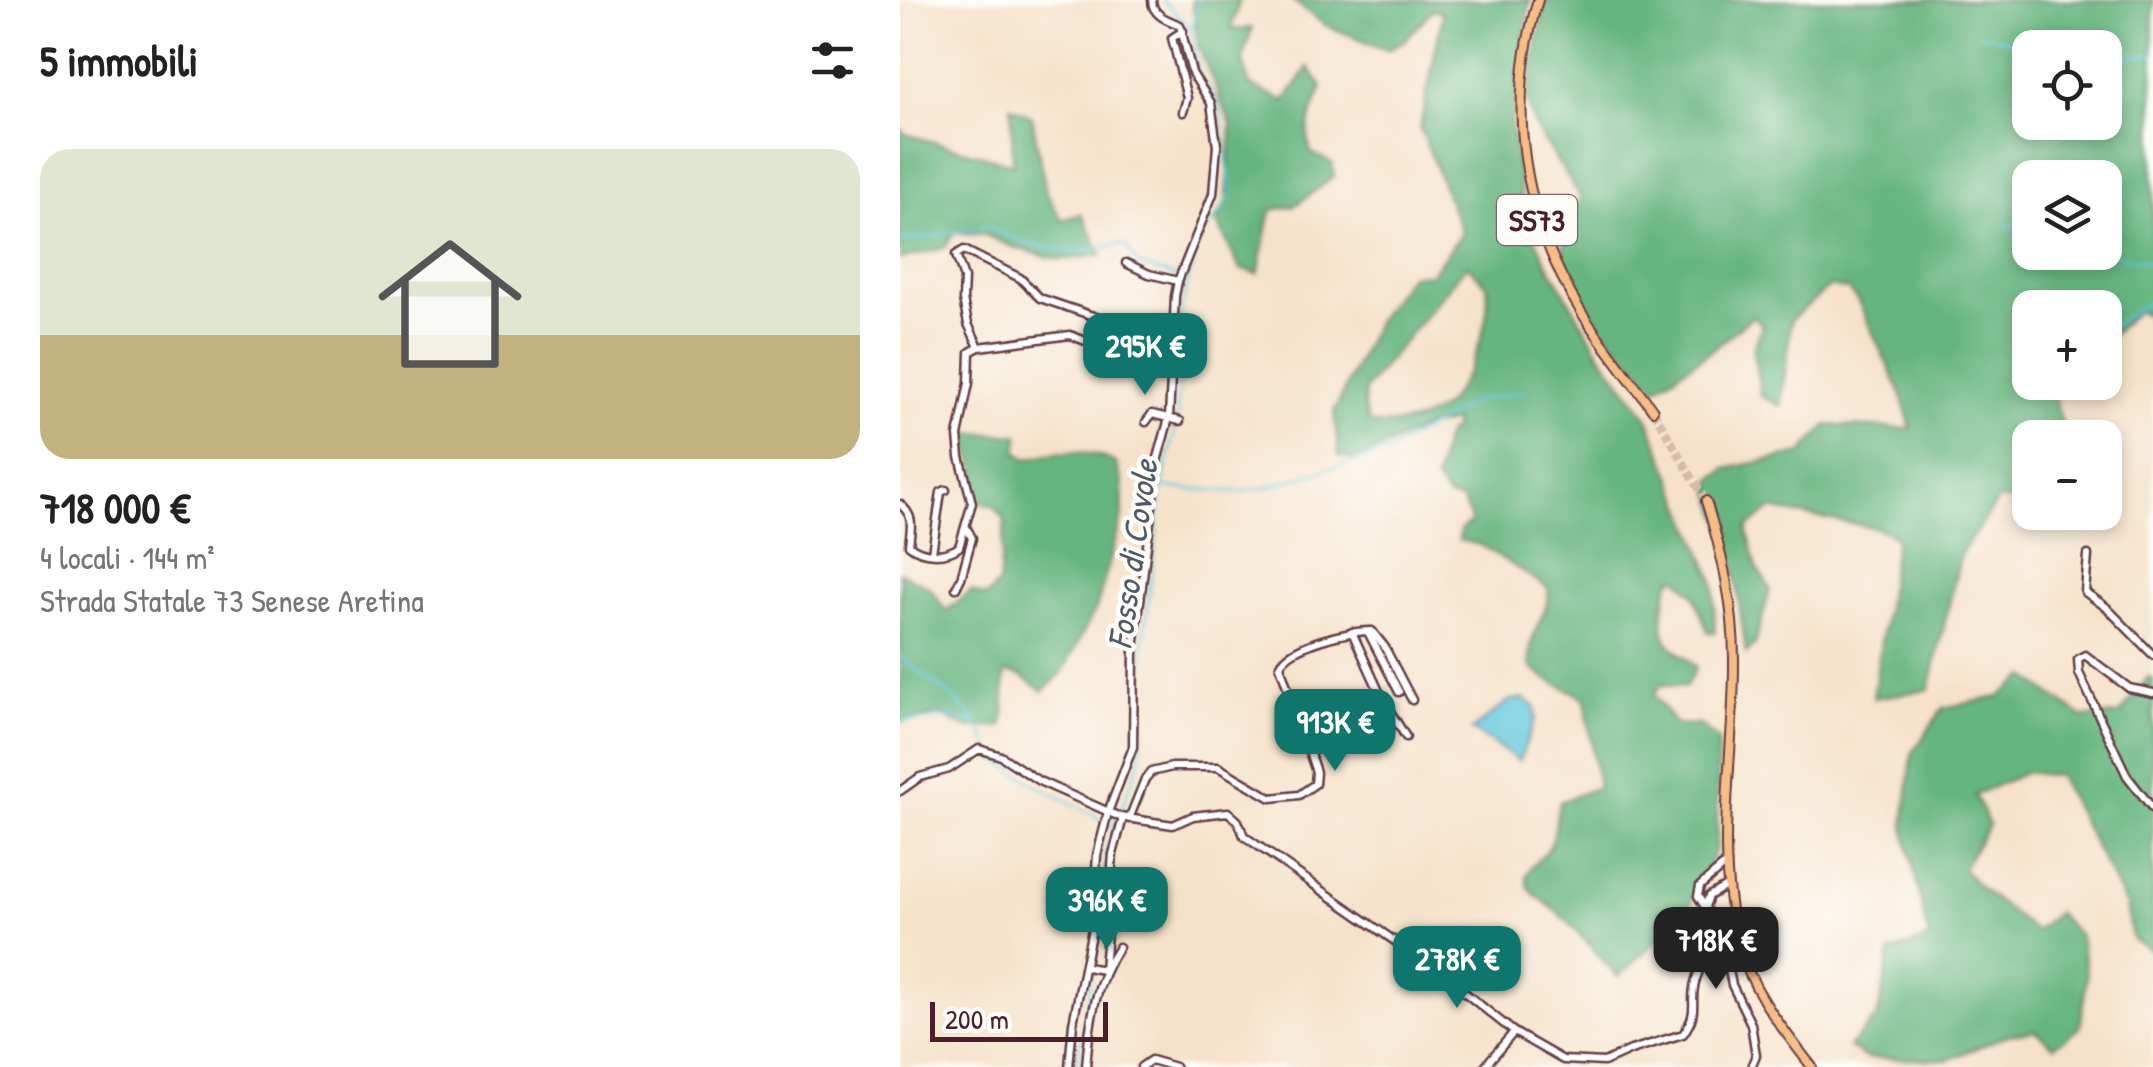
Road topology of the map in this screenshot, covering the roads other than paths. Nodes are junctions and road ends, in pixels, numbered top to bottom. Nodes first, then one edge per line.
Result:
1 (1152, 0) edge
2 (1538, 0) edge
3 (1183, 31) junction
4 (1183, 112) dead end
5 (1126, 263) dead end
6 (1178, 281) junction
7 (979, 347) junction
8 (1112, 350) junction
9 (1174, 365) junction
10 (1652, 410) tunnel mouth
11 (1174, 420) junction
12 (1146, 422) dead end
13 (946, 490) dead end
14 (1706, 501) tunnel mouth
15 (900, 504) edge
16 (966, 526) junction
17 (932, 553) junction
18 (2088, 556) dead end
19 (956, 588) dead end
20 (1368, 631) junction
21 (1352, 632) junction
22 (2153, 655) edge
23 (1399, 692) dead end
24 (2153, 694) edge
25 (1412, 700) dead end
26 (1406, 737) dead end
27 (900, 791) edge
28 (2153, 809) edge
29 (1116, 816) junction
30 (1727, 864) junction
31 (1712, 878) junction
32 (1728, 885) junction
33 (1715, 892) junction
34 (1729, 904) junction
35 (1707, 912) junction
36 (1119, 947) dead end
37 (1094, 968) junction
38 (1514, 1032) junction
39 (1069, 1067) edge
40 (1086, 1067) edge
41 (1141, 1067) edge
42 (1175, 1067) edge
43 (1484, 1067) edge
44 (1750, 1067) edge
45 (1812, 1067) edge

1 - 3 street
2 - 10 main road, SS73
3 - 4 street
3 - 6 street
5 - 6 street
6 - 9 street
7 - 8 street
7 - 8 street
7 - 16 street
8 - 9 street
9 - 11 street
11 - 12 street
11 - 29 street
13 - 17 street
14 - 30 main road
15 - 17 street
16 - 17 street
16 - 19 street
18 - 22 street
20 - 21 street
20 - 23 street
20 - 25 street
21 - 26 street
21 - 29 street
24 - 28 street
27 - 29 street
29 - 37 street
29 - 37 street
29 - 38 street
30 - 31 street
30 - 32 main road
31 - 32 street
31 - 35 street
32 - 33 street
32 - 34 main road
33 - 34 street
33 - 35 street
34 - 45 main road
35 - 38 street
35 - 44 street
36 - 37 street
37 - 39 street
37 - 40 street
38 - 43 street
41 - 42 street

